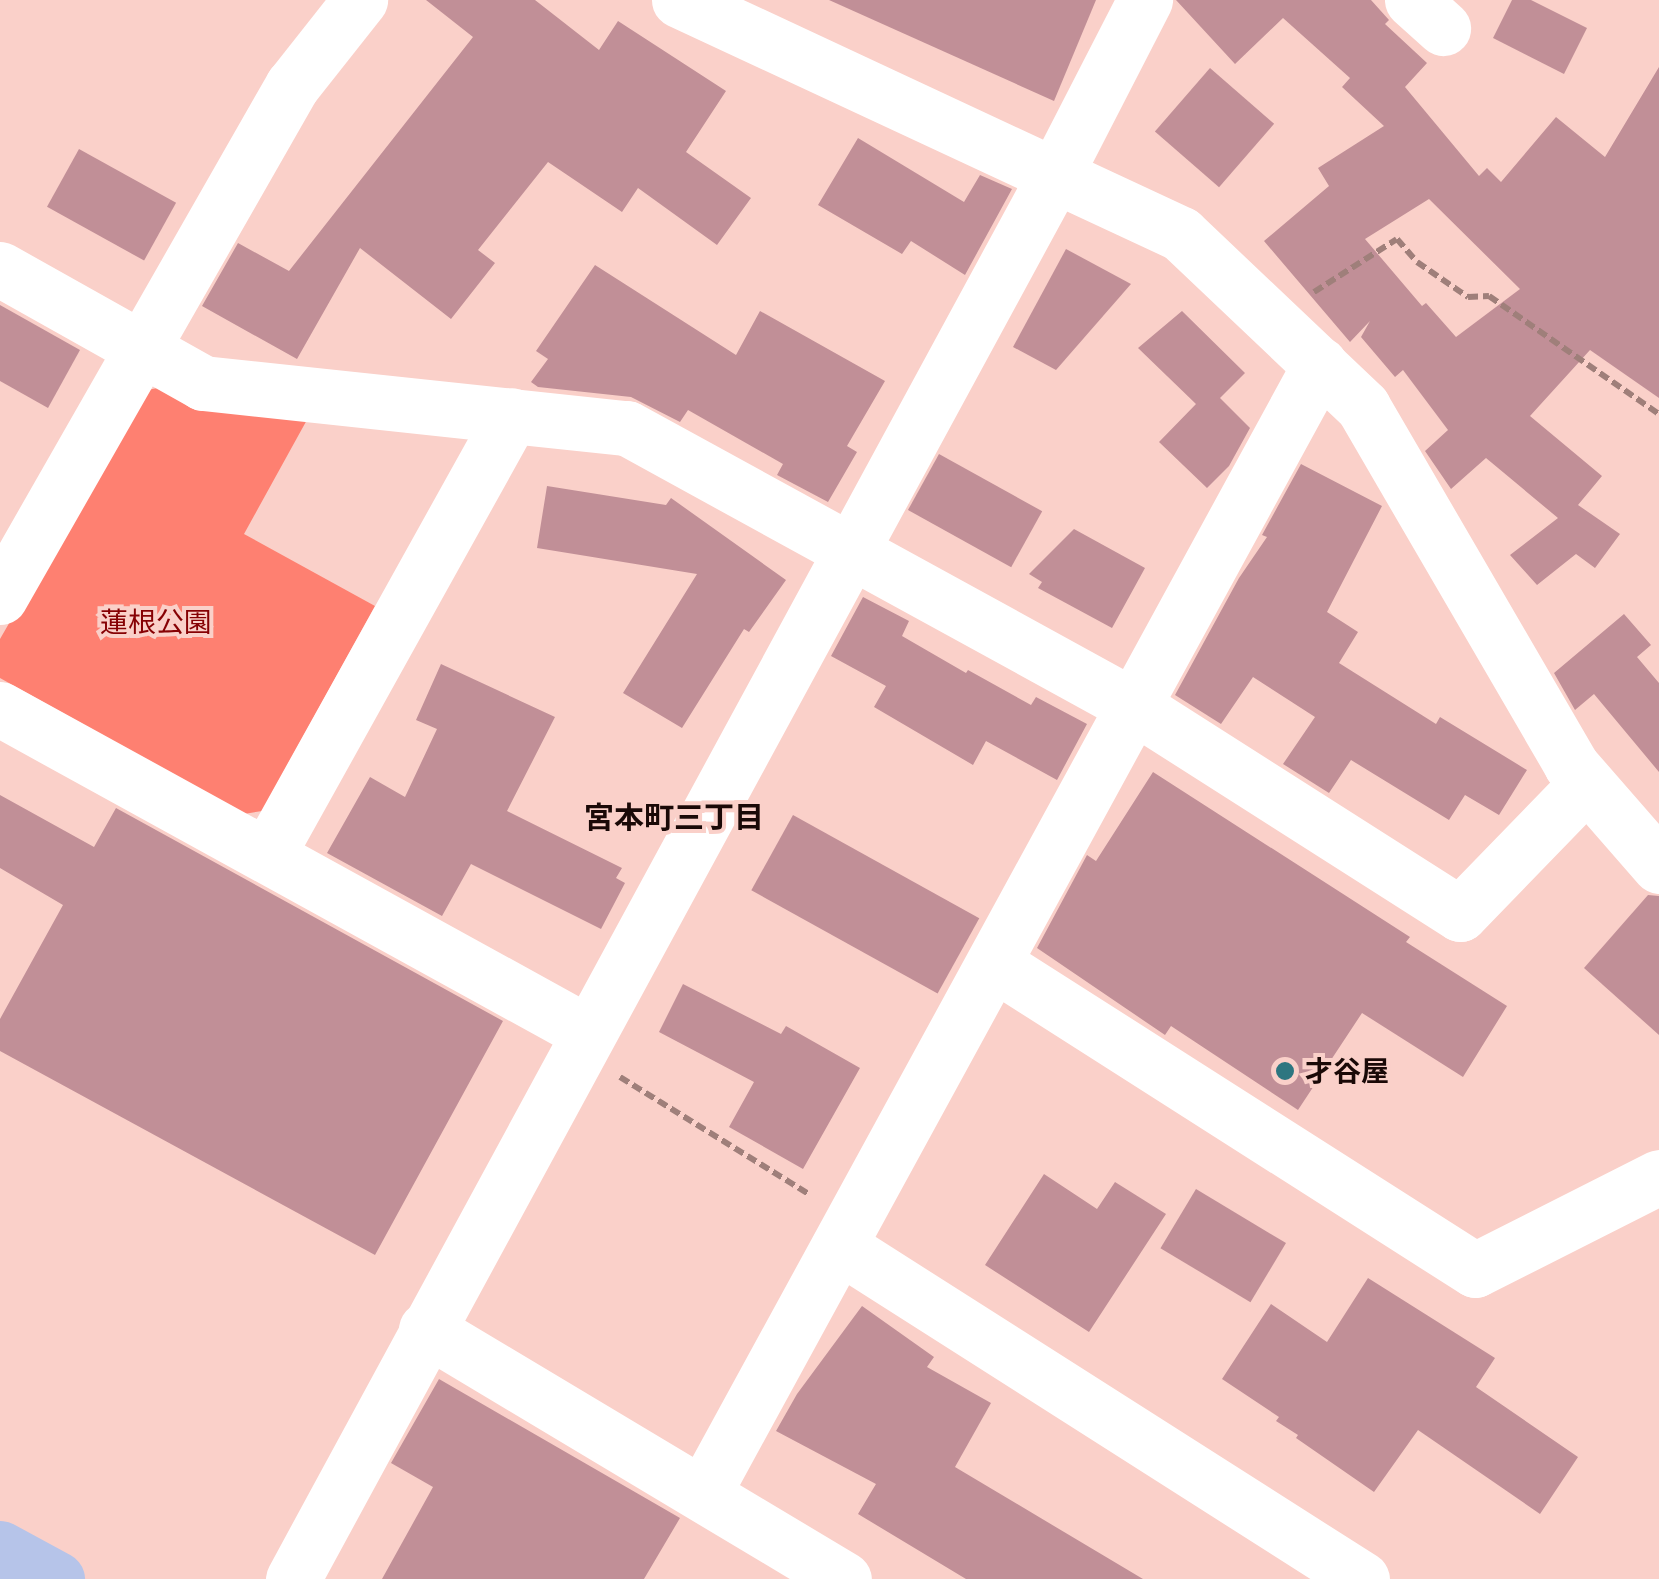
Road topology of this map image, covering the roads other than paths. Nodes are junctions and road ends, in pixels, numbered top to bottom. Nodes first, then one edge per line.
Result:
1 (360, 0) edge
2 (679, 0) edge
3 (1145, 0) edge
4 (1056, 173) junction
5 (0, 269) edge
6 (142, 348) junction
7 (1320, 364) junction
8 (512, 415) junction
9 (850, 550) junction
10 (0, 597) edge
11 (1132, 704) junction
12 (0, 709) edge
13 (1586, 784) junction
14 (268, 854) junction
15 (1659, 866) edge
16 (994, 964) junction
17 (582, 1041) junction
18 (1659, 1177) edge
19 (845, 1234) junction
20 (426, 1329) junction
21 (704, 1494) junction
22 (0, 1548) edge
23 (57, 1579) edge
24 (293, 1579) edge
25 (844, 1579) edge
26 (1362, 1579) edge

1 - 6 street
2 - 4 street
3 - 4 street
4 - 7 street
4 - 9 street
5 - 6 street
6 - 8 street
6 - 10 street
7 - 11 street
7 - 13 street
8 - 9 street
8 - 14 street
9 - 11 street
9 - 17 street
11 - 13 street
11 - 16 street
12 - 14 street
13 - 15 street
14 - 17 street
16 - 18 street
16 - 19 street
17 - 20 street
19 - 21 street
19 - 26 street
20 - 21 street
20 - 24 street
21 - 25 street
22 - 23 main road

